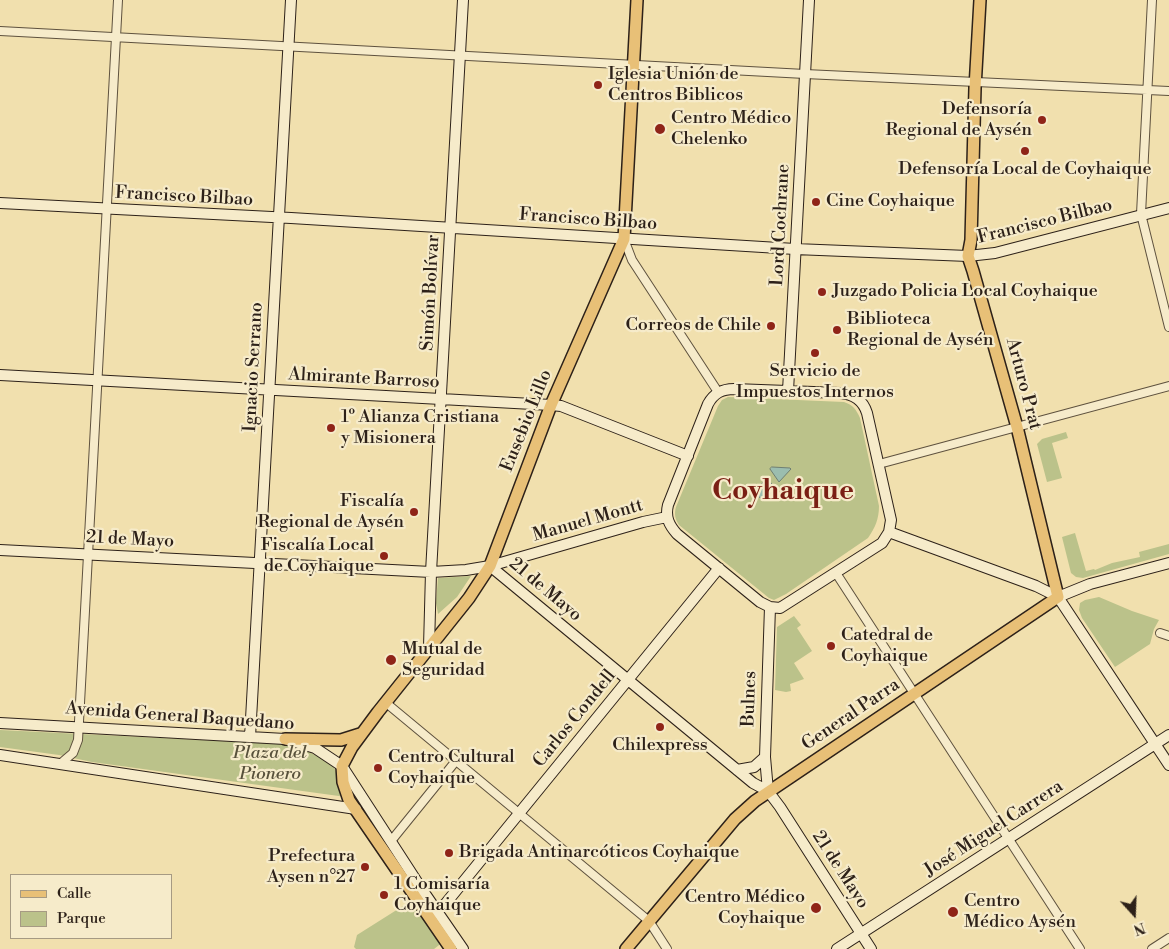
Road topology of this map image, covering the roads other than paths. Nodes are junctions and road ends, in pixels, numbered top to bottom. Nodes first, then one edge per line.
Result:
1 (118, 0) edge
2 (291, 0) edge
3 (463, 0) edge
4 (637, 0) edge
5 (809, 0) edge
6 (980, 0) edge
7 (1152, 0) edge
8 (0, 31) edge
9 (116, 37) junction
10 (288, 47) junction
11 (460, 55) junction
12 (634, 65) junction
13 (805, 74) junction
14 (976, 82) junction
15 (1147, 89) junction
16 (1169, 90) edge
17 (0, 203) edge
18 (1169, 208) edge
19 (108, 209) junction
20 (1141, 214) junction
21 (278, 218) junction
22 (450, 228) junction
23 (624, 239) junction
24 (795, 249) junction
25 (968, 256) junction
26 (1169, 326) edge
27 (0, 375) edge
28 (98, 380) junction
29 (1169, 386) edge
30 (269, 390) junction
31 (788, 391) junction
32 (718, 392) junction
33 (441, 399) junction
34 (552, 405) junction
35 (1017, 427) junction
36 (688, 456) junction
37 (879, 464) junction
38 (667, 517) junction
39 (889, 532) junction
40 (0, 550) edge
41 (88, 554) junction
42 (1169, 563) edge
43 (260, 564) junction
44 (490, 566) junction
45 (719, 568) junction
46 (431, 572) junction
47 (836, 574) junction
48 (1058, 597) junction
49 (770, 607) junction
50 (1160, 633) dead end
51 (1169, 636) edge
52 (429, 647) junction
53 (628, 680) junction
54 (915, 694) junction
55 (386, 702) junction
56 (0, 723) edge
57 (78, 727) junction
58 (360, 734) junction
59 (1169, 735) edge
60 (250, 737) junction
61 (285, 739) junction
62 (1156, 744) junction
63 (0, 755) edge
64 (765, 757) junction
65 (455, 762) junction
66 (60, 764) junction
67 (1169, 765) edge
68 (342, 766) junction
69 (737, 770) junction
70 (768, 792) junction
71 (356, 809) junction
72 (520, 813) junction
73 (1009, 839) junction
74 (391, 841) junction
75 (433, 914) junction
76 (649, 921) junction
77 (861, 934) junction
78 (1169, 938) edge
79 (451, 949) edge
80 (463, 949) edge
81 (626, 949) edge
82 (666, 949) edge
83 (837, 949) edge
84 (871, 949) edge
85 (1080, 949) edge
86 (1152, 949) edge

1 - 9 street
2 - 10 street, Ignacio Serrano
3 - 11 street, Simón Bolívar
4 - 12 main road, Eusebio Lillo
5 - 13 street, Lord Cochrane
6 - 14 main road, Arturo Prat
7 - 15 street
8 - 9 street
9 - 10 street
9 - 19 street
10 - 11 street
10 - 21 street, Ignacio Serrano
11 - 12 street
11 - 22 street, Simón Bolívar
12 - 13 street
12 - 23 main road, Eusebio Lillo
13 - 14 street
13 - 24 street, Lord Cochrane
14 - 15 street
14 - 25 main road, Arturo Prat
15 - 16 street
15 - 20 street
17 - 19 street, Francisco Bilbao
18 - 20 street, Francisco Bilbao
19 - 21 street, Francisco Bilbao
19 - 28 street
20 - 25 street, Francisco Bilbao
20 - 26 street
21 - 22 street, Francisco Bilbao
21 - 30 street, Ignacio Serrano
22 - 23 street, Francisco Bilbao
22 - 33 street, Simón Bolívar
23 - 24 street, Francisco Bilbao
23 - 32 street
23 - 34 main road, Eusebio Lillo
24 - 25 street, Francisco Bilbao
24 - 31 street, Lord Cochrane
25 - 35 main road, Arturo Prat
27 - 28 street, Almirante Barroso
28 - 30 street, Almirante Barroso
28 - 41 street
29 - 35 street
30 - 33 street, Almirante Barroso
30 - 43 street, Ignacio Serrano
31 - 32 street
31 - 37 street
32 - 36 street
33 - 34 street, Almirante Barroso
33 - 46 street, Simón Bolívar
34 - 36 street, Almirante Barroso
34 - 44 main road, Eusebio Lillo
35 - 37 street
35 - 48 main road, Arturo Prat
36 - 38 street
37 - 39 street
38 - 44 street, Manuel Montt
38 - 45 street
39 - 47 street
39 - 48 street
40 - 41 street, 21 de Mayo
41 - 43 street, 21 de Mayo
41 - 57 street
42 - 48 street, General Parra
43 - 46 street, 21 de Mayo
43 - 60 street, Ignacio Serrano
44 - 46 street, 21 de Mayo
44 - 52 main road, Eusebio Lillo
44 - 53 street, 21 de Mayo
45 - 49 street
45 - 53 street, Carlos Condell
46 - 52 street, Simón Bolívar
47 - 49 street
47 - 54 street
48 - 54 main road, General Parra
48 - 62 street
49 - 64 street, Bulnes
50 - 51 street
52 - 55 main road, Eusebio Lillo
53 - 69 street, 21 de Mayo
53 - 72 street, Carlos Condell
54 - 70 main road, General Parra
54 - 73 street
55 - 58 main road, Eusebio Lillo
55 - 65 street
56 - 57 street, Avenida General Baquedano
57 - 60 street, Avenida General Baquedano
57 - 66 street
58 - 61 main road
58 - 68 main road, Eusebio Lillo
59 - 62 street, José Miguel Carrera
60 - 61 street, Avenida General Baquedano
61 - 68 street, Avenida General Baquedano
62 - 67 street
62 - 73 street, José Miguel Carrera
63 - 66 street
64 - 69 street
64 - 70 street, Bulnes
65 - 72 street
65 - 74 street
66 - 71 street
68 - 71 main road
68 - 74 street, Avenida General Baquedano
69 - 70 street, 21 de Mayo
70 - 76 main road, General Parra
70 - 77 street, 21 de Mayo
71 - 75 main road, Avenida General Baquedano
72 - 75 street, Carlos Condell
72 - 76 street
73 - 77 street, José Miguel Carrera
73 - 85 street
74 - 75 street, Avenida General Baquedano
75 - 79 main road, Avenida General Baquedano
75 - 80 street, Avenida General Baquedano
76 - 81 main road, General Parra
76 - 82 street
77 - 83 street, José Miguel Carrera
77 - 84 street, 21 de Mayo
78 - 86 street

